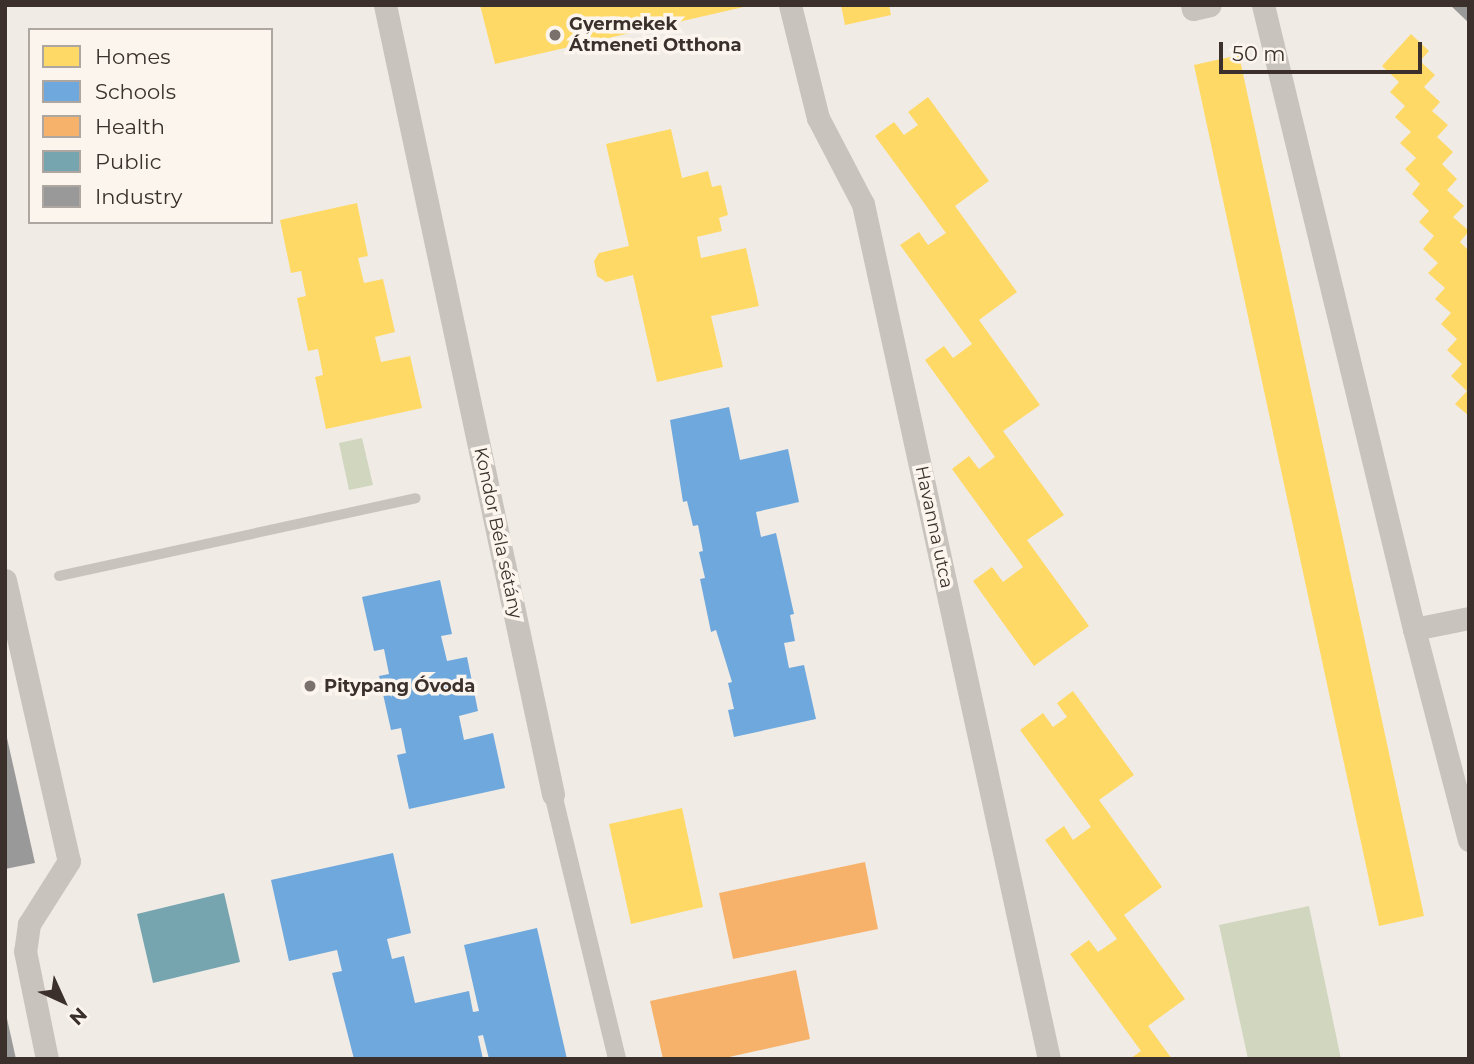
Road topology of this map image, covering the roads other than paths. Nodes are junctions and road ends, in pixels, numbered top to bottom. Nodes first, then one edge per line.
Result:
1 (385, 5) edge
2 (790, 5) edge
3 (1263, 5) edge
4 (416, 498) dead end
5 (59, 576) dead end
6 (5, 580) edge
7 (1469, 618) edge
8 (1414, 629) junction
9 (553, 794) joint
10 (1469, 840) edge
11 (47, 1059) edge
12 (617, 1059) edge
13 (1049, 1059) edge

1 - 9 street, Kondor Béla sétány
2 - 13 street, Havanna utca
3 - 8 street
4 - 5 lane
6 - 11 street
7 - 8 street
8 - 10 street
9 - 12 street, Kondor Béla sétány

